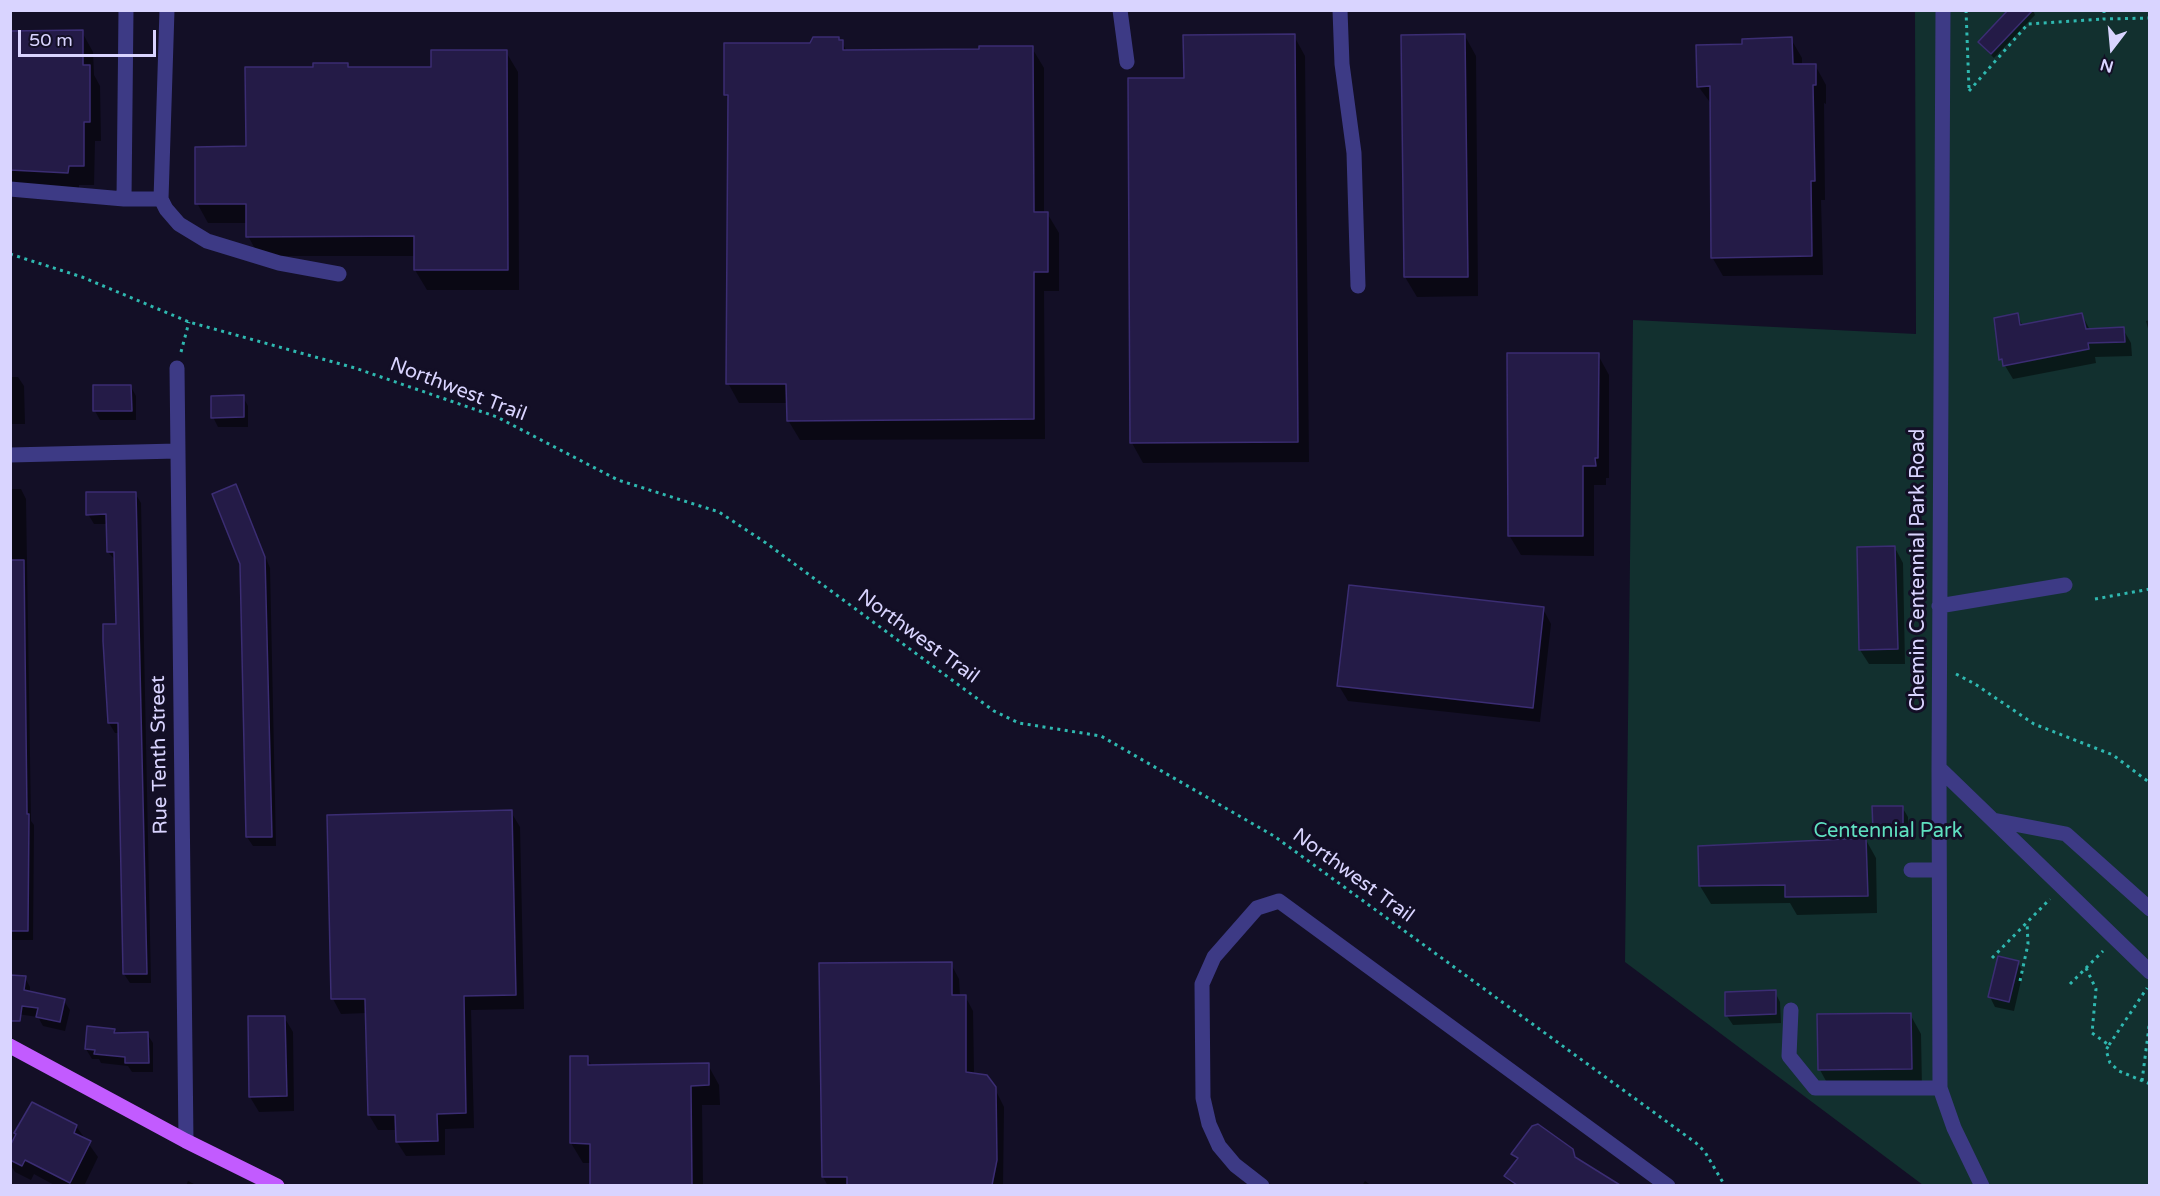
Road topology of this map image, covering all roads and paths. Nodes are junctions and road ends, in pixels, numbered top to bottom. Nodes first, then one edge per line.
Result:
1 (126, 10) edge
2 (167, 10) edge
3 (1120, 10) edge
4 (1340, 10) edge
5 (1943, 10) edge
6 (1966, 10) edge
7 (2104, 10) edge
8 (2150, 18) edge
9 (2104, 19) junction
10 (1127, 62) dead end
11 (10, 189) edge
12 (124, 199) junction
13 (161, 199) junction
14 (10, 255) edge
15 (339, 274) dead end
16 (1358, 286) dead end
17 (189, 322) junction
18 (177, 368) joint
19 (177, 451) junction
20 (10, 455) edge
21 (2065, 585) dead end
22 (2150, 589) edge
23 (2095, 599) dead end
24 (1940, 606) junction
25 (1939, 665) junction
26 (1938, 768) junction
27 (2150, 783) edge
28 (1992, 820) junction
29 (1911, 870) dead end
30 (1939, 870) junction
31 (2062, 887) junction
32 (2150, 909) edge
33 (2027, 922) junction
34 (2115, 939) junction
35 (1992, 957) dead end
36 (2086, 968) junction
37 (2150, 972) edge
38 (2020, 981) dead end
39 (2070, 984) dead end
40 (2150, 984) edge
41 (1791, 1010) dead end
42 (2150, 1019) edge
43 (2109, 1045) junction
44 (10, 1046) edge
45 (2142, 1082) junction
46 (2150, 1084) edge
47 (1940, 1088) junction
48 (186, 1141) junction
49 (277, 1185) edge
50 (1262, 1185) edge
51 (1668, 1185) edge
52 (1725, 1185) edge
53 (1982, 1185) edge

1 - 12 street
2 - 13 street
3 - 10 street
4 - 16 street
5 - 24 street, Chemin Centennial Park Road
6 - 9 path
7 - 9 path
8 - 9 path
11 - 12 street
12 - 13 street
13 - 15 street
14 - 17 path, Northwest Trail
17 - 18 path
17 - 52 path, Northwest Trail
18 - 19 street, Rue Tenth Street
19 - 20 street
19 - 48 street, Rue Tenth Street
21 - 24 street
22 - 23 path
24 - 25 street, Chemin Centennial Park Road
25 - 26 street, Chemin Centennial Park Road
25 - 27 path
26 - 28 street
26 - 30 street, Chemin Centennial Park Road
28 - 31 street
28 - 32 street
29 - 30 street
30 - 47 street, Chemin Centennial Park Road
31 - 33 path
31 - 34 street
33 - 35 path
33 - 38 path
34 - 36 path
34 - 37 street
36 - 39 path
36 - 43 path
40 - 43 path
41 - 47 street
42 - 45 path
43 - 45 path
44 - 48 main road
45 - 46 path
47 - 53 street, Chemin Centennial Park Road
48 - 49 main road
50 - 51 street

